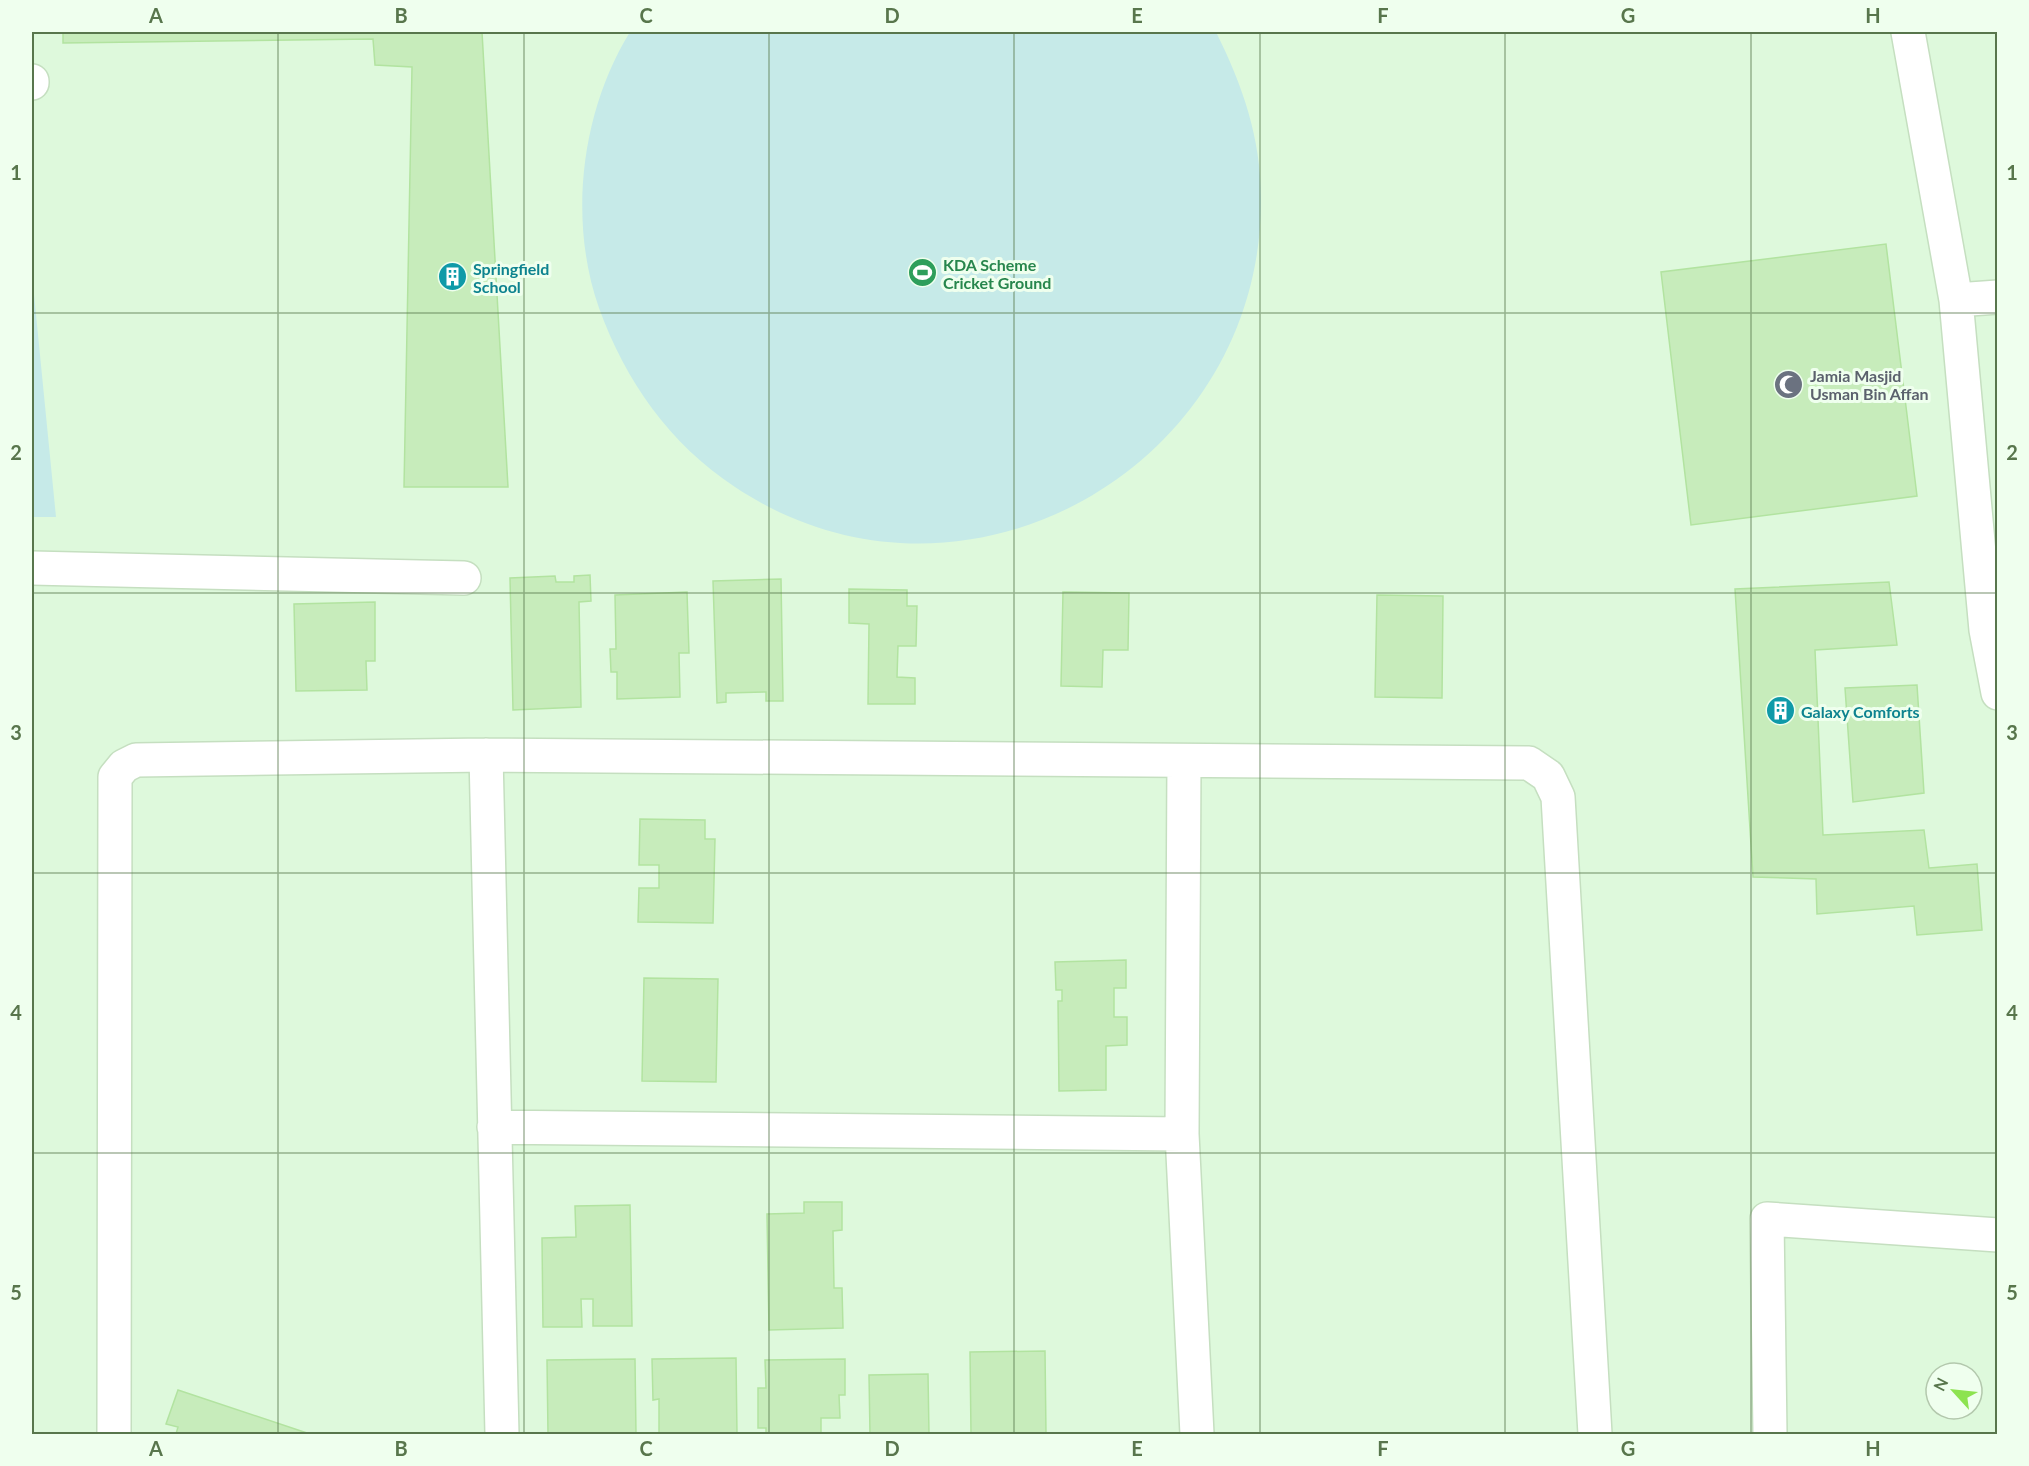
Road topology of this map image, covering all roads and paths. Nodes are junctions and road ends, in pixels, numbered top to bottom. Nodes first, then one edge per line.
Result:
1 (1908, 32) edge
2 (1998, 297) edge
3 (1956, 300) junction
4 (32, 568) edge
5 (464, 578) dead end
6 (1998, 693) edge
7 (486, 755) junction
8 (1184, 761) junction
9 (494, 1126) junction
10 (1182, 1134) junction
11 (1998, 1235) edge
12 (114, 1434) edge
13 (502, 1434) edge
14 (1197, 1434) edge
15 (1595, 1434) edge
16 (1770, 1434) edge

1 - 3 street
2 - 3 street
3 - 6 street
4 - 5 street
7 - 8 street
7 - 9 street
7 - 12 street
8 - 10 street
8 - 15 street
9 - 10 street
9 - 13 street
10 - 14 street
11 - 16 street

